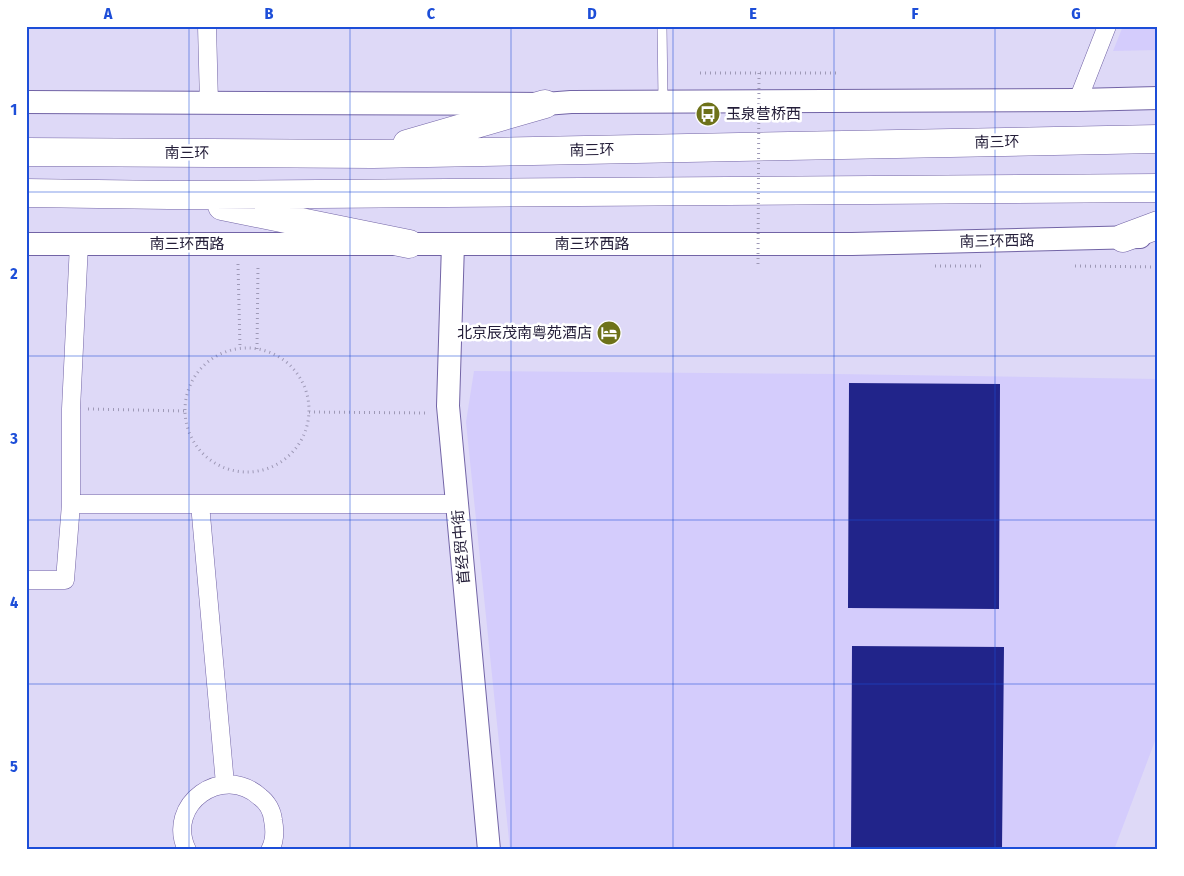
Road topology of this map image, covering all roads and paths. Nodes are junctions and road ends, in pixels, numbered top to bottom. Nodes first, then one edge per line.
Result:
1 (207, 26) edge
2 (662, 26) edge
3 (1107, 26) edge
4 (700, 72) dead end
5 (759, 73) junction
6 (839, 73) dead end
7 (1158, 98) edge
8 (1078, 100) junction
9 (26, 102) edge
10 (208, 103) junction
11 (663, 103) junction
12 (545, 104) junction
13 (1158, 138) edge
14 (26, 152) edge
15 (373, 154) junction
16 (1158, 188) edge
17 (26, 193) edge
18 (169, 195) junction
19 (1158, 225) edge
20 (1158, 236) edge
21 (1124, 238) junction
22 (26, 244) edge
23 (79, 244) junction
24 (231, 244) junction
25 (267, 244) junction
26 (409, 244) junction
27 (453, 244) junction
28 (758, 264) dead end
29 (1074, 266) dead end
30 (1158, 267) edge
31 (240, 348) junction
32 (257, 349) junction
33 (72, 409) junction
34 (185, 411) junction
35 (309, 412) junction
36 (448, 413) junction
37 (71, 504) junction
38 (200, 504) junction
39 (457, 504) junction
40 (26, 580) edge
41 (225, 784) junction
42 (187, 850) edge
43 (270, 850) edge
44 (489, 850) edge

1 - 10 street
2 - 11 lane
3 - 8 street
4 - 5 path
5 - 6 path
5 - 28 path, bridge
7 - 8 street
8 - 11 street
9 - 10 street
10 - 12 street
11 - 12 street
12 - 15 highway
13 - 15 highway, 南三环
14 - 15 highway, 南三环
16 - 18 highway
17 - 18 highway
18 - 26 highway
19 - 21 highway
20 - 21 street, 南三环西路
21 - 27 street, 南三环西路
22 - 23 street, 南三环西路
23 - 24 street, 南三环西路
23 - 33 street
24 - 25 street, 南三环西路
24 - 31 path
25 - 26 street, 南三环西路
25 - 32 path
26 - 27 street, 南三环西路
27 - 36 street, 首经贸中街
29 - 30 path
31 - 32 path
31 - 34 path
32 - 35 path
33 - 34 path
33 - 37 street
34 - 35 path
35 - 36 path
36 - 39 street, 首经贸中街
37 - 38 street
37 - 40 street
38 - 39 street
38 - 41 street
39 - 44 street, 首经贸中街
41 - 42 street
41 - 43 street

